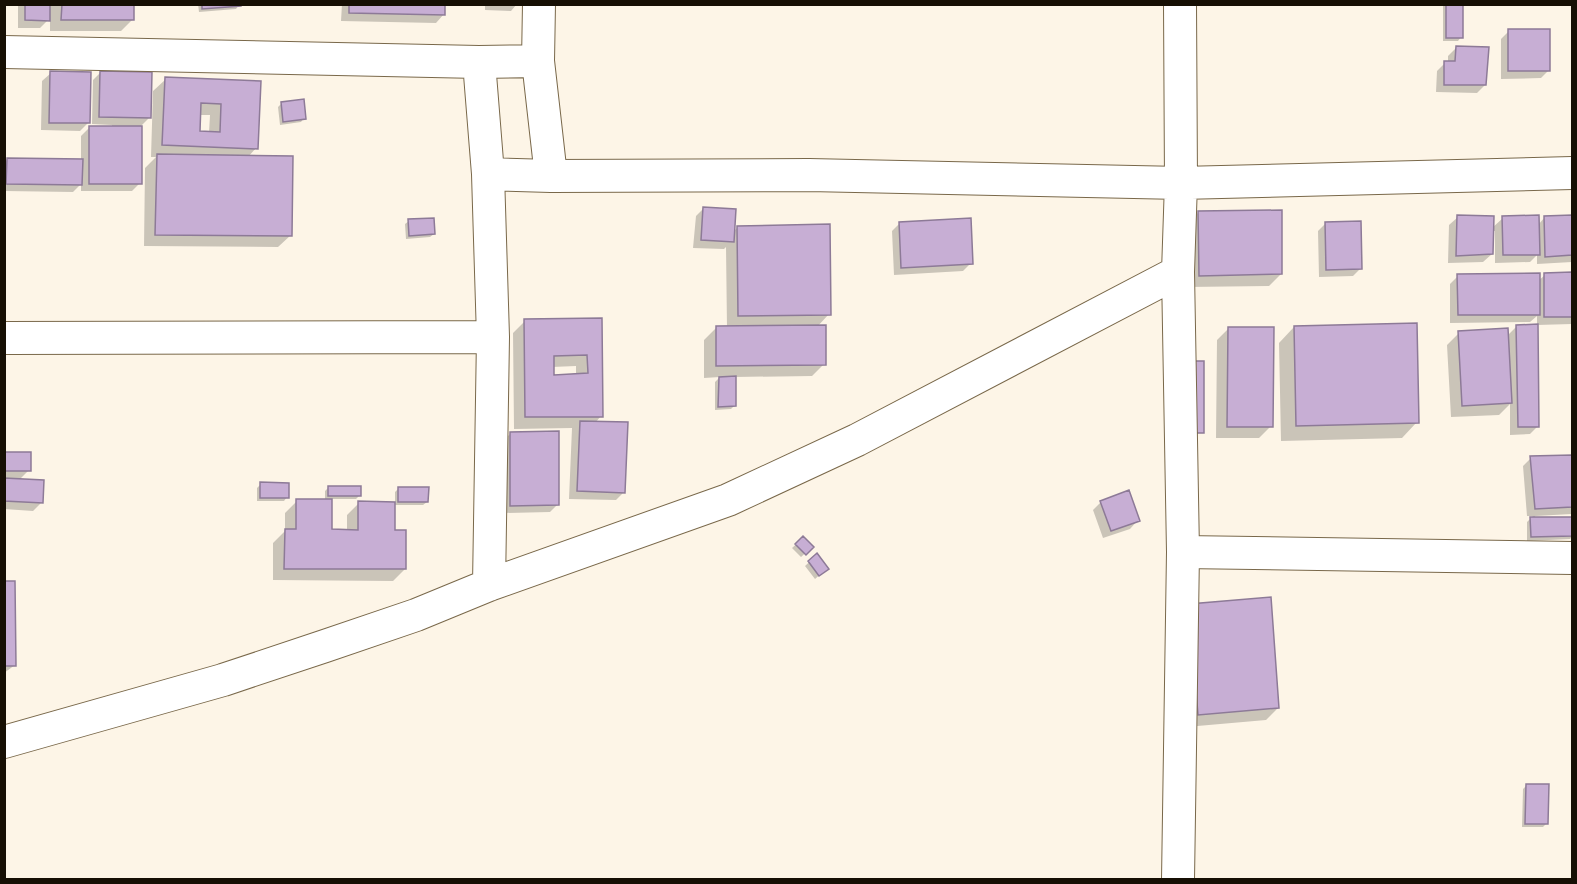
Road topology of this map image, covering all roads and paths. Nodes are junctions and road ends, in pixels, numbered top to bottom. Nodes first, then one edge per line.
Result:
1 (539, 4) edge
2 (1180, 4) edge
3 (4, 52) edge
4 (538, 61) junction
5 (479, 62) junction
6 (1572, 173) edge
7 (488, 174) junction
8 (551, 176) junction
9 (1181, 183) junction
10 (1178, 272) junction
11 (493, 337) junction
12 (4, 338) edge
13 (1183, 552) junction
14 (1572, 558) edge
15 (489, 585) junction
16 (4, 742) edge
17 (1178, 879) edge

1 - 4 street
2 - 9 street
3 - 5 street
4 - 5 street
4 - 8 street
5 - 7 street
6 - 9 street
7 - 8 street
7 - 11 street
8 - 9 street
9 - 10 street
10 - 13 street
10 - 15 street
11 - 12 street
11 - 15 street
13 - 14 street
13 - 17 street
15 - 16 street

